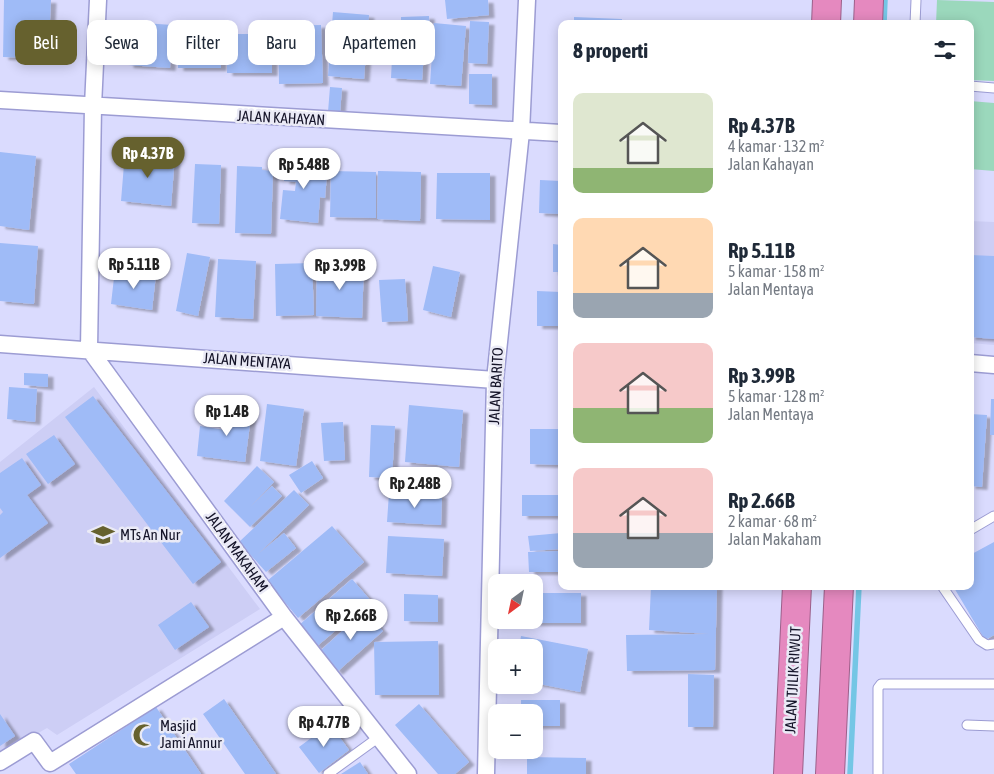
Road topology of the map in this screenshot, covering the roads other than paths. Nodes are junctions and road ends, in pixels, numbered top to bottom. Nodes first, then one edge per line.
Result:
1 (98, 0) edge
2 (527, 0) edge
3 (827, 0) edge
4 (869, 0) edge
5 (916, 0) edge
6 (826, 20) edge
7 (868, 20) edge
8 (915, 20) edge
9 (974, 86) edge
10 (994, 88) edge
11 (0, 100) edge
12 (93, 106) junction
13 (521, 132) junction
14 (558, 133) edge
15 (0, 344) edge
16 (89, 349) junction
17 (974, 363) edge
18 (994, 365) edge
19 (495, 380) junction
20 (994, 516) edge
21 (974, 528) edge
22 (797, 590) edge
23 (839, 590) edge
24 (945, 590) edge
25 (284, 617) junction
26 (994, 644) edge
27 (994, 684) edge
28 (967, 726) dead end
29 (994, 726) edge
30 (379, 737) junction
31 (0, 762) edge
32 (53, 769) edge
33 (328, 774) edge
34 (408, 774) edge
35 (486, 774) edge
36 (788, 774) edge
37 (830, 774) edge
38 (878, 774) edge

1 - 12 street
2 - 13 street, JALAN BARITO
3 - 6 highway
4 - 7 highway
5 - 8 lane
9 - 10 lane
11 - 12 street, JALAN KAHAYAN
12 - 13 street, JALAN KAHAYAN
12 - 16 street
13 - 14 street, JALAN KAHAYAN
13 - 19 street, JALAN BARITO
15 - 16 street, JALAN MENTAYA
16 - 19 street, JALAN MENTAYA
16 - 25 street, JALAN MAKAHAM
17 - 18 street
19 - 35 street, JALAN BARITO
20 - 21 lane
22 - 36 highway, JALAN TJILIK RIWUT
23 - 37 highway
24 - 26 lane
25 - 30 street, JALAN MAKAHAM
25 - 32 street
27 - 38 lane
28 - 29 lane
30 - 33 lane
30 - 34 street, JALAN MAKAHAM
31 - 32 street

